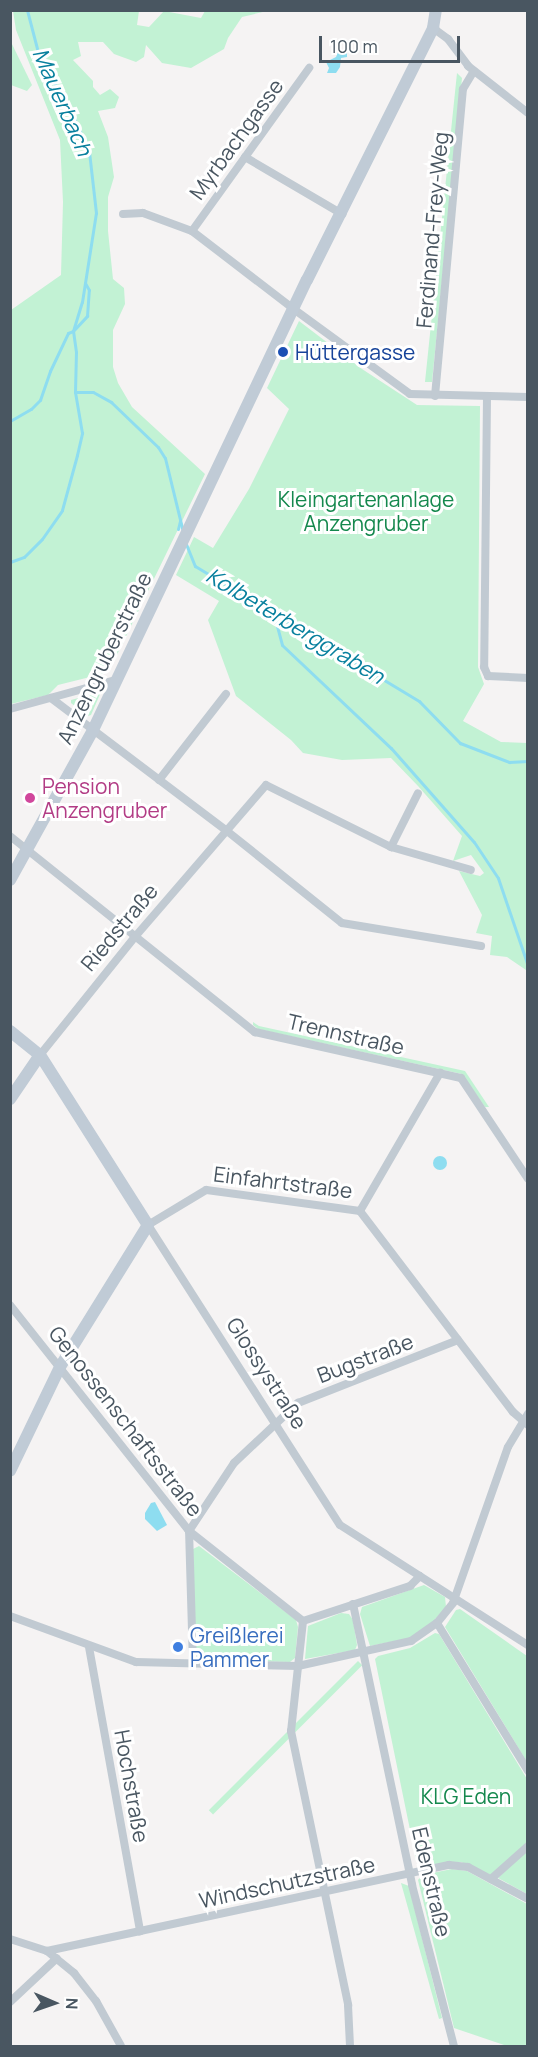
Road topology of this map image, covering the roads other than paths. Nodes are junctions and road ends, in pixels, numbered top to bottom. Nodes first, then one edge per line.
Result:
1 (436, 10) edge
2 (433, 28) junction
3 (309, 68) dead end
4 (474, 71) junction
5 (528, 114) edge
6 (245, 157) junction
7 (123, 214) dead end
8 (342, 214) junction
9 (192, 231) junction
10 (295, 310) junction
11 (435, 396) junction
12 (487, 397) junction
13 (528, 398) edge
14 (528, 678) edge
15 (116, 680) junction
16 (226, 694) dead end
17 (51, 698) junction
18 (10, 709) edge
19 (93, 730) junction
20 (159, 780) junction
21 (418, 793) dead end
22 (227, 831) junction
23 (10, 836) edge
24 (391, 847) junction
25 (27, 850) junction
26 (471, 870) dead end
27 (10, 880) edge
28 (134, 938) junction
29 (481, 946) dead end
30 (10, 1030) edge
31 (40, 1055) junction
32 (440, 1073) junction
33 (10, 1100) edge
34 (528, 1179) edge
35 (360, 1210) junction
36 (148, 1225) junction
37 (10, 1305) edge
38 (458, 1340) junction
39 (60, 1367) junction
40 (526, 1420) edge
41 (276, 1424) junction
42 (10, 1471) edge
43 (189, 1530) junction
44 (420, 1576) junction
45 (455, 1598) junction
46 (353, 1604) junction
47 (10, 1616) edge
48 (303, 1621) junction
49 (437, 1623) junction
50 (528, 1645) edge
51 (89, 1647) junction
52 (364, 1654) junction
53 (193, 1664) junction
54 (298, 1666) junction
55 (528, 1771) edge
56 (528, 1846) edge
57 (410, 1875) junction
58 (491, 1879) junction
59 (326, 1893) junction
60 (528, 1899) edge
61 (141, 1931) junction
62 (10, 1939) edge
63 (47, 1951) junction
64 (57, 1958) junction
65 (10, 2002) edge
66 (121, 2046) edge
67 (350, 2046) edge
68 (454, 2046) edge

1 - 2 street
2 - 4 street
2 - 8 street
3 - 6 street, Myrbachgasse
4 - 5 street
4 - 11 street, Ferdinand-Frey-Weg
6 - 8 street
6 - 9 street, Myrbachgasse
7 - 9 street
8 - 10 street
9 - 10 street
10 - 11 street
10 - 15 street, Anzengruberstraße
11 - 12 street
12 - 13 street
12 - 14 street
15 - 17 street
15 - 19 street, Anzengruberstraße
16 - 20 street
17 - 18 street
17 - 19 street
19 - 20 street
19 - 25 street, Anzengruberstraße
20 - 22 street
21 - 24 street
22 - 24 street, Riedstraße
22 - 28 street, Riedstraße
22 - 29 street
23 - 25 street, Trennstraße
24 - 26 street
25 - 27 street, Anzengruberstraße
25 - 28 street, Trennstraße
28 - 31 street, Riedstraße
28 - 32 street, Trennstraße
30 - 31 street, Glossystraße
31 - 33 street, Riedstraße
31 - 36 street, Glossystraße
32 - 34 street, Trennstraße
32 - 35 street
35 - 36 street, Einfahrtstraße
35 - 38 street, Einfahrtstraße
36 - 39 street, Einfahrtstraße
36 - 41 street, Glossystraße
37 - 39 street, Genossenschaftsstraße
38 - 40 street, Einfahrtstraße
38 - 41 street, Bugstraße
39 - 42 street, Einfahrtstraße
39 - 43 street, Genossenschaftsstraße
40 - 45 street
41 - 43 street, Bugstraße
41 - 44 street, Glossystraße
43 - 48 street, Genossenschaftsstraße
43 - 53 street
44 - 45 street, Glossystraße
44 - 46 street
45 - 49 street
45 - 50 street, Glossystraße
46 - 48 street
46 - 52 street, Edenstraße
47 - 51 street
48 - 54 street
49 - 52 street
49 - 55 street
51 - 53 street
51 - 61 street, Hochstraße
52 - 54 street
52 - 57 street, Edenstraße
53 - 54 street
54 - 59 street
56 - 58 street
57 - 58 street, Windschutzstraße
57 - 59 street, Windschutzstraße
57 - 68 street, Edenstraße
58 - 60 street, Windschutzstraße
59 - 61 street, Windschutzstraße
59 - 67 street
61 - 63 street, Windschutzstraße
62 - 63 street
63 - 64 street
64 - 65 street
64 - 66 street

